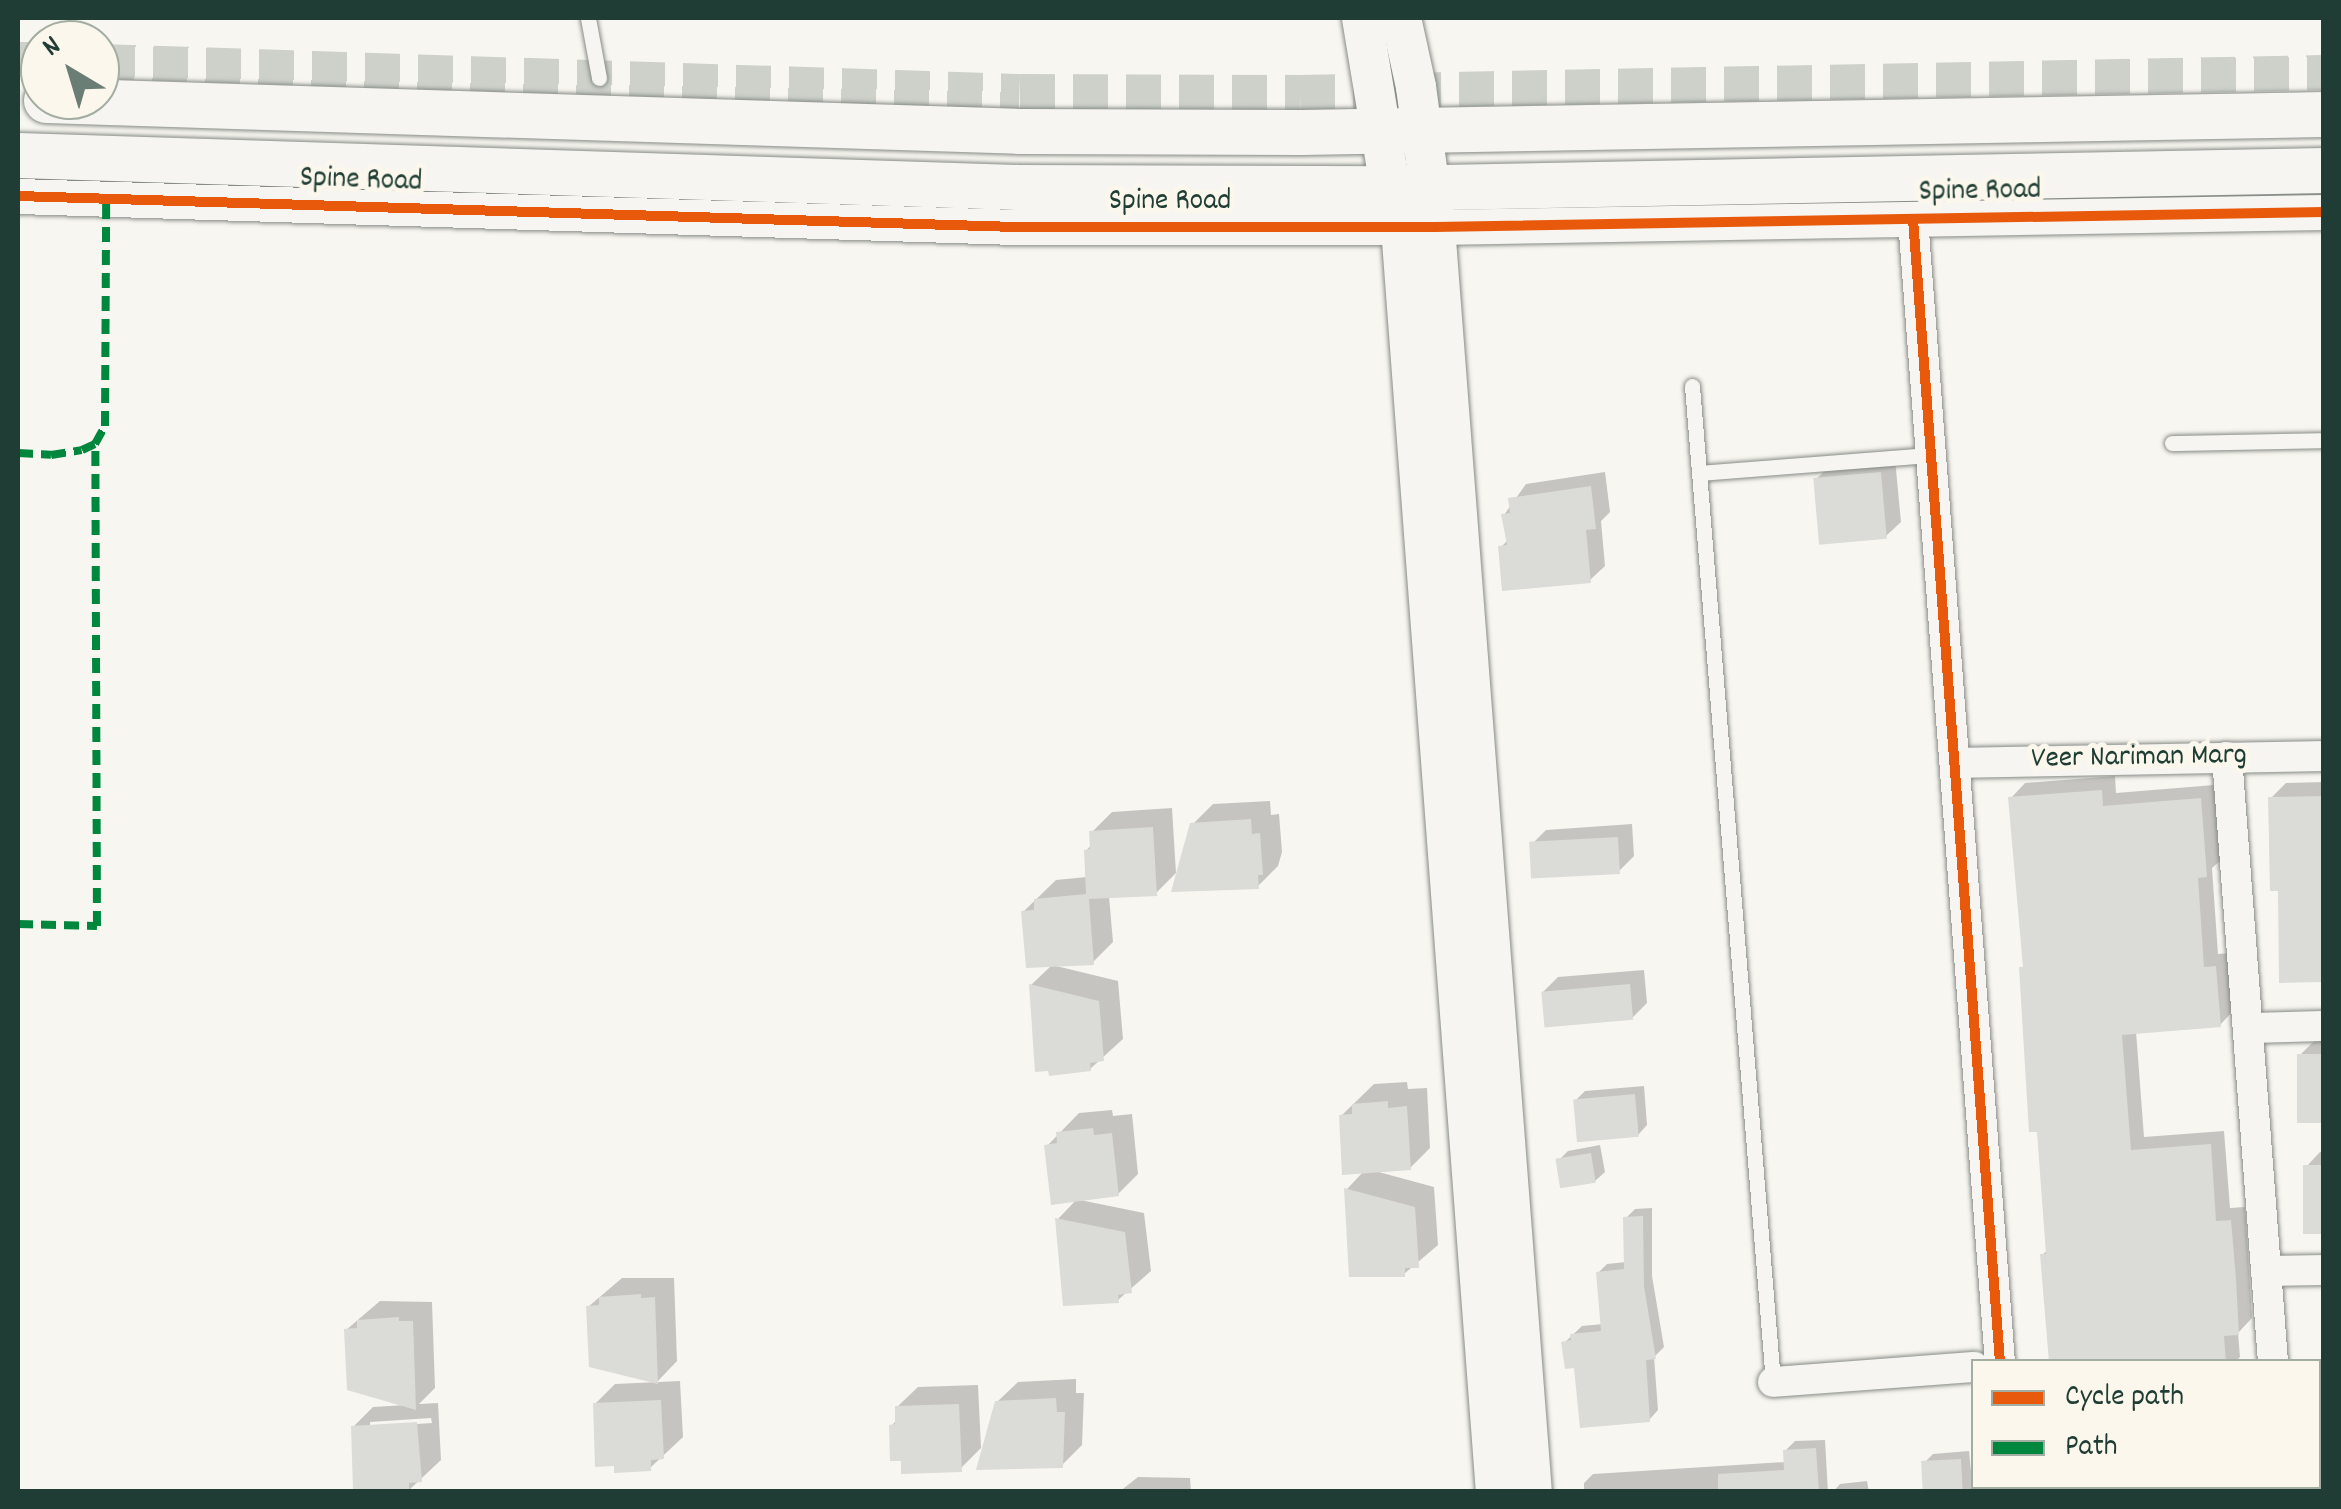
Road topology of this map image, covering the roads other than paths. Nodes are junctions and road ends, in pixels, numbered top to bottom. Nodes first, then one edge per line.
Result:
1 (588, 18) edge
2 (1362, 18) edge
3 (1401, 18) edge
4 (598, 78) dead end
5 (120, 102) edge
6 (2324, 114) edge
7 (1402, 130) junction
8 (18, 155) edge
9 (2324, 170) edge
10 (18, 196) edge
11 (1414, 207) junction
12 (2324, 212) edge
13 (1913, 219) junction
14 (1692, 386) dead end
15 (2324, 440) edge
16 (2172, 443) dead end
17 (1931, 455) junction
18 (1700, 473) junction
19 (2324, 756) edge
20 (2227, 758) junction
21 (1954, 763) junction
22 (2324, 1026) edge
23 (2251, 1028) junction
24 (2324, 1270) edge
25 (2268, 1271) junction
26 (2000, 1359) edge
27 (2274, 1359) edge
28 (1971, 1367) edge
29 (1773, 1382) joint
30 (1496, 1492) edge
31 (1532, 1492) edge

1 - 4 lane
2 - 7 main road
3 - 7 main road
5 - 7 main road
6 - 7 main road
7 - 11 main road
8 - 11 main road, Spine Road
9 - 11 main road, Spine Road
10 - 11 street, Spine Road
11 - 13 street, Spine Road
11 - 30 main road
11 - 31 main road
12 - 13 street, Spine Road
13 - 17 street
14 - 18 lane
15 - 16 lane
17 - 18 lane
17 - 21 street
18 - 29 lane
19 - 20 street, Veer Nariman Marg
20 - 21 street, Veer Nariman Marg
20 - 23 street
21 - 26 street
22 - 23 street
23 - 25 street
24 - 25 street
25 - 27 street
28 - 29 street

